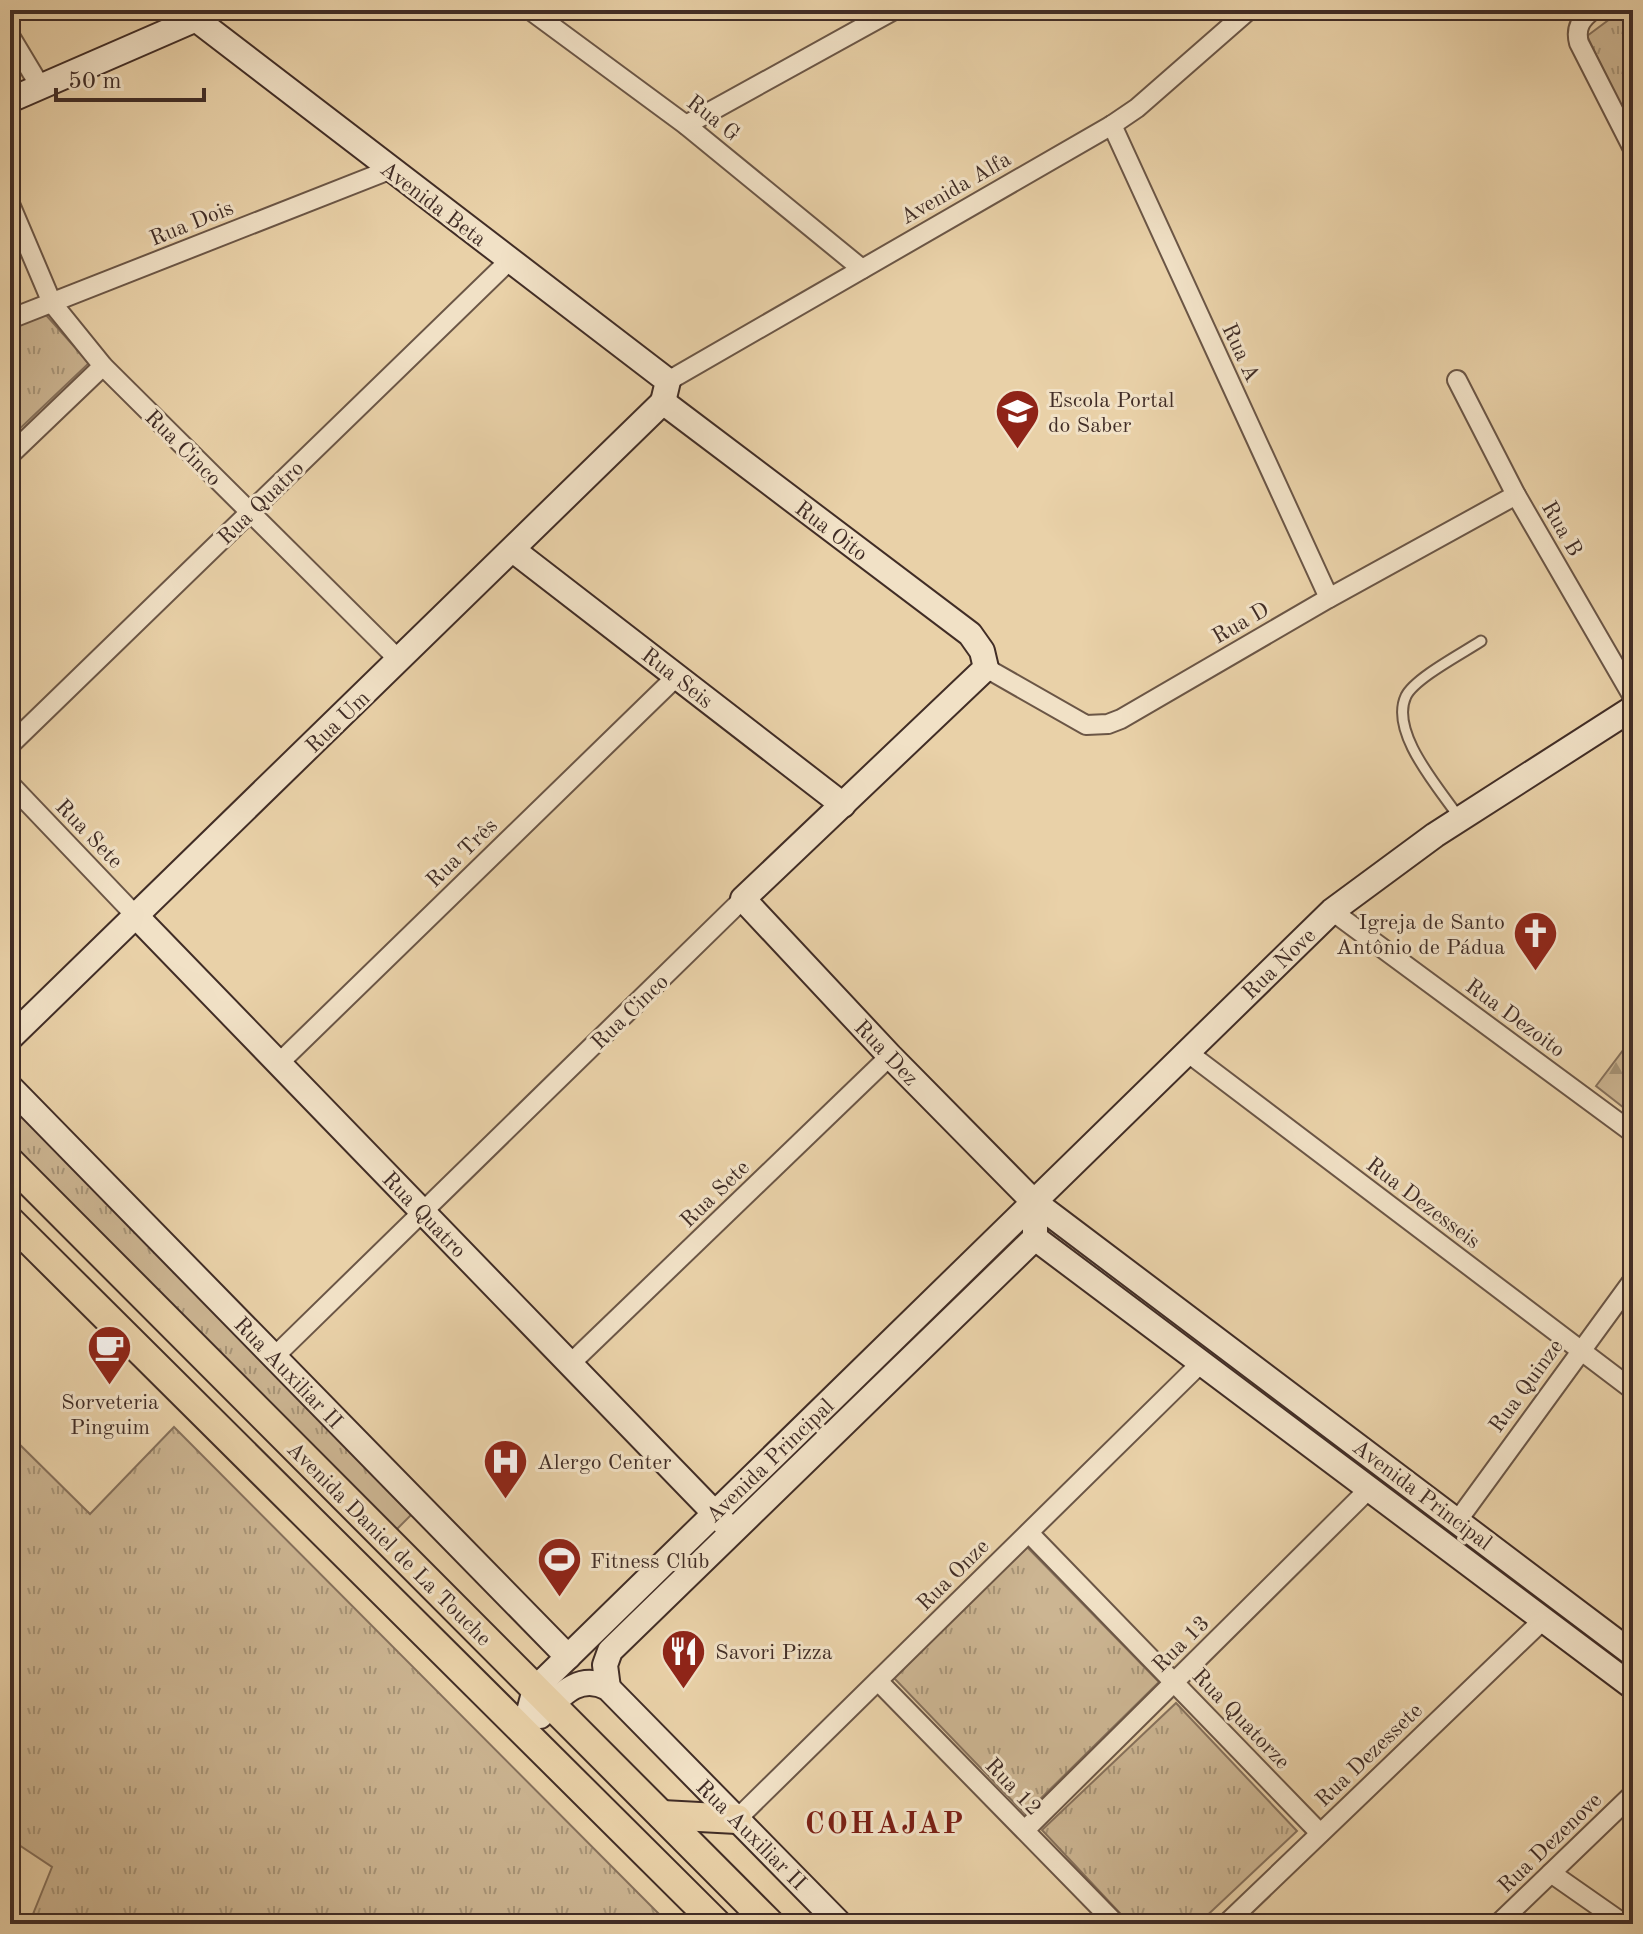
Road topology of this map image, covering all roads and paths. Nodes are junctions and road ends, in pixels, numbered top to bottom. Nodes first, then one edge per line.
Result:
1 (530, 10) edge
2 (894, 10) edge
3 (1249, 10) edge
4 (1588, 14) edge
5 (189, 15) edge
6 (10, 36) edge
7 (40, 86) junction
8 (10, 100) edge
9 (686, 125) junction
10 (1112, 125) junction
11 (1633, 149) edge
12 (389, 170) junction
13 (10, 204) edge
14 (510, 260) junction
15 (862, 269) junction
16 (52, 303) junction
17 (10, 319) edge
18 (103, 366) junction
19 (1457, 380) dead end
20 (665, 392) junction
21 (10, 455) edge
22 (1516, 495) junction
23 (249, 513) junction
24 (513, 550) junction
25 (1329, 598) junction
26 (1481, 641) dead end
27 (399, 660) junction
28 (986, 668) junction
29 (677, 676) junction
30 (1633, 697) edge
31 (1633, 708) edge
32 (10, 745) edge
33 (10, 784) edge
34 (843, 805) junction
35 (1460, 819) junction
36 (743, 899) junction
37 (1332, 911) junction
38 (136, 916) junction
39 (10, 1038) edge
40 (1187, 1052) junction
41 (890, 1056) junction
42 (279, 1063) junction
43 (10, 1087) edge
44 (1633, 1133) edge
45 (10, 1162) edge
46 (1033, 1201) junction
47 (424, 1213) junction
48 (10, 1221) edge
49 (1035, 1238) junction
50 (1633, 1280) edge
51 (1580, 1350) junction
52 (274, 1357) junction
53 (1201, 1363) junction
54 (570, 1364) junction
55 (1633, 1390) edge
56 (1369, 1489) junction
57 (715, 1513) junction
58 (1458, 1520) junction
59 (732, 1531) junction
60 (1029, 1533) junction
61 (1506, 1557) junction
62 (1489, 1580) junction
63 (1543, 1620) junction
64 (1633, 1654) edge
65 (568, 1657) junction
66 (878, 1681) junction
67 (1174, 1683) junction
68 (1633, 1687) edge
69 (608, 1688) junction
70 (543, 1696) junction
71 (524, 1731) junction
72 (1633, 1794) edge
73 (662, 1815) junction
74 (737, 1819) junction
75 (1025, 1830) junction
76 (1320, 1833) junction
77 (1551, 1873) junction
78 (717, 1924) edge
79 (770, 1924) edge
80 (840, 1924) edge
81 (1116, 1924) edge
82 (1226, 1924) edge
83 (1498, 1924) edge
84 (1624, 1924) edge

1 - 9 street, Rua G
2 - 9 street
3 - 10 street, Avenida Alfa
4 - 11 street
5 - 7 street
5 - 12 street, Avenida Beta
6 - 7 street
7 - 8 street
9 - 15 street, Rua G
10 - 15 street, Avenida Alfa
10 - 25 street, Rua A
12 - 14 street, Avenida Beta
12 - 16 street, Rua Dois
13 - 16 street, Rua Cinco
14 - 20 street, Avenida Beta
14 - 23 street, Rua Quatro
15 - 20 street, Avenida Alfa
16 - 17 street, Rua Dois
16 - 18 street, Rua Cinco
18 - 21 street
18 - 23 street, Rua Cinco
19 - 22 street, Rua B
20 - 24 street, Rua Um
20 - 28 street, Rua Oito
22 - 25 street, Rua D
22 - 30 street, Rua B
23 - 27 street, Rua Cinco
23 - 32 street, Rua Quatro
24 - 27 street, Rua Um
24 - 29 street, Rua Seis
25 - 28 street, Rua D
26 - 35 lane
27 - 38 street, Rua Um
28 - 34 street, Rua Cinco
29 - 34 street, Rua Seis
29 - 42 street, Rua Três
31 - 35 street, Rua Nove
33 - 38 street, Rua Sete
34 - 36 street, Rua Cinco
35 - 37 street, Rua Nove
36 - 41 street, Rua Dez
36 - 47 street, Rua Cinco
37 - 40 street, Rua Nove
37 - 44 street, Rua Dezoito
38 - 39 street, Rua Um
38 - 42 street, Rua Quatro
40 - 46 street, Rua Nove
40 - 51 street, Rua Dezesseis
41 - 46 street, Rua Dez
41 - 54 street, Rua Sete
42 - 47 street, Rua Quatro
43 - 52 street, Rua Auxiliar II
45 - 70 main road, Avenida Daniel de La Touche
46 - 49 street
46 - 57 street, Avenida Principal
46 - 58 street, Avenida Principal
47 - 52 street, Rua Cinco
47 - 54 street, Rua Quatro
48 - 71 main road, Avenida Daniel de La Touche
49 - 53 street, Avenida Principal
49 - 59 street, Avenida Principal
50 - 51 street, Rua Quinze
51 - 55 street, Rua Dezesseis
51 - 58 street, Rua Quinze
52 - 65 street, Rua Auxiliar II
53 - 56 street, Avenida Principal
53 - 60 street, Rua Onze
54 - 57 street, Rua Quatro
56 - 62 street, Avenida Principal
56 - 67 street, Rua 13
57 - 59 street, Rua Quatro
57 - 65 street, Avenida Principal
58 - 61 street, Avenida Principal
59 - 69 street, Avenida Principal
60 - 66 street, Rua Onze
60 - 67 street, Rua Quatorze
61 - 62 street, Avenida Principal
61 - 64 street, Avenida Principal
62 - 63 street, Avenida Principal
63 - 68 street, Avenida Principal
63 - 76 street, Rua Dezessete
65 - 70 street, Avenida Principal
66 - 74 street, Rua Onze
66 - 75 street, Rua 12
67 - 75 street, Rua 13
67 - 76 street, Rua Quatorze
69 - 70 street
69 - 74 street, Rua Auxiliar II
70 - 71 street
70 - 73 main road, Avenida Daniel de La Touche
71 - 78 main road, Avenida Daniel de La Touche
72 - 77 street, Rua Dezenove
73 - 74 main road
73 - 79 main road, Avenida Daniel de La Touche
74 - 80 street, Rua Auxiliar II
75 - 81 street, Rua 12
76 - 82 street, Rua Dezessete
77 - 83 street, Rua Dezenove
77 - 84 street

